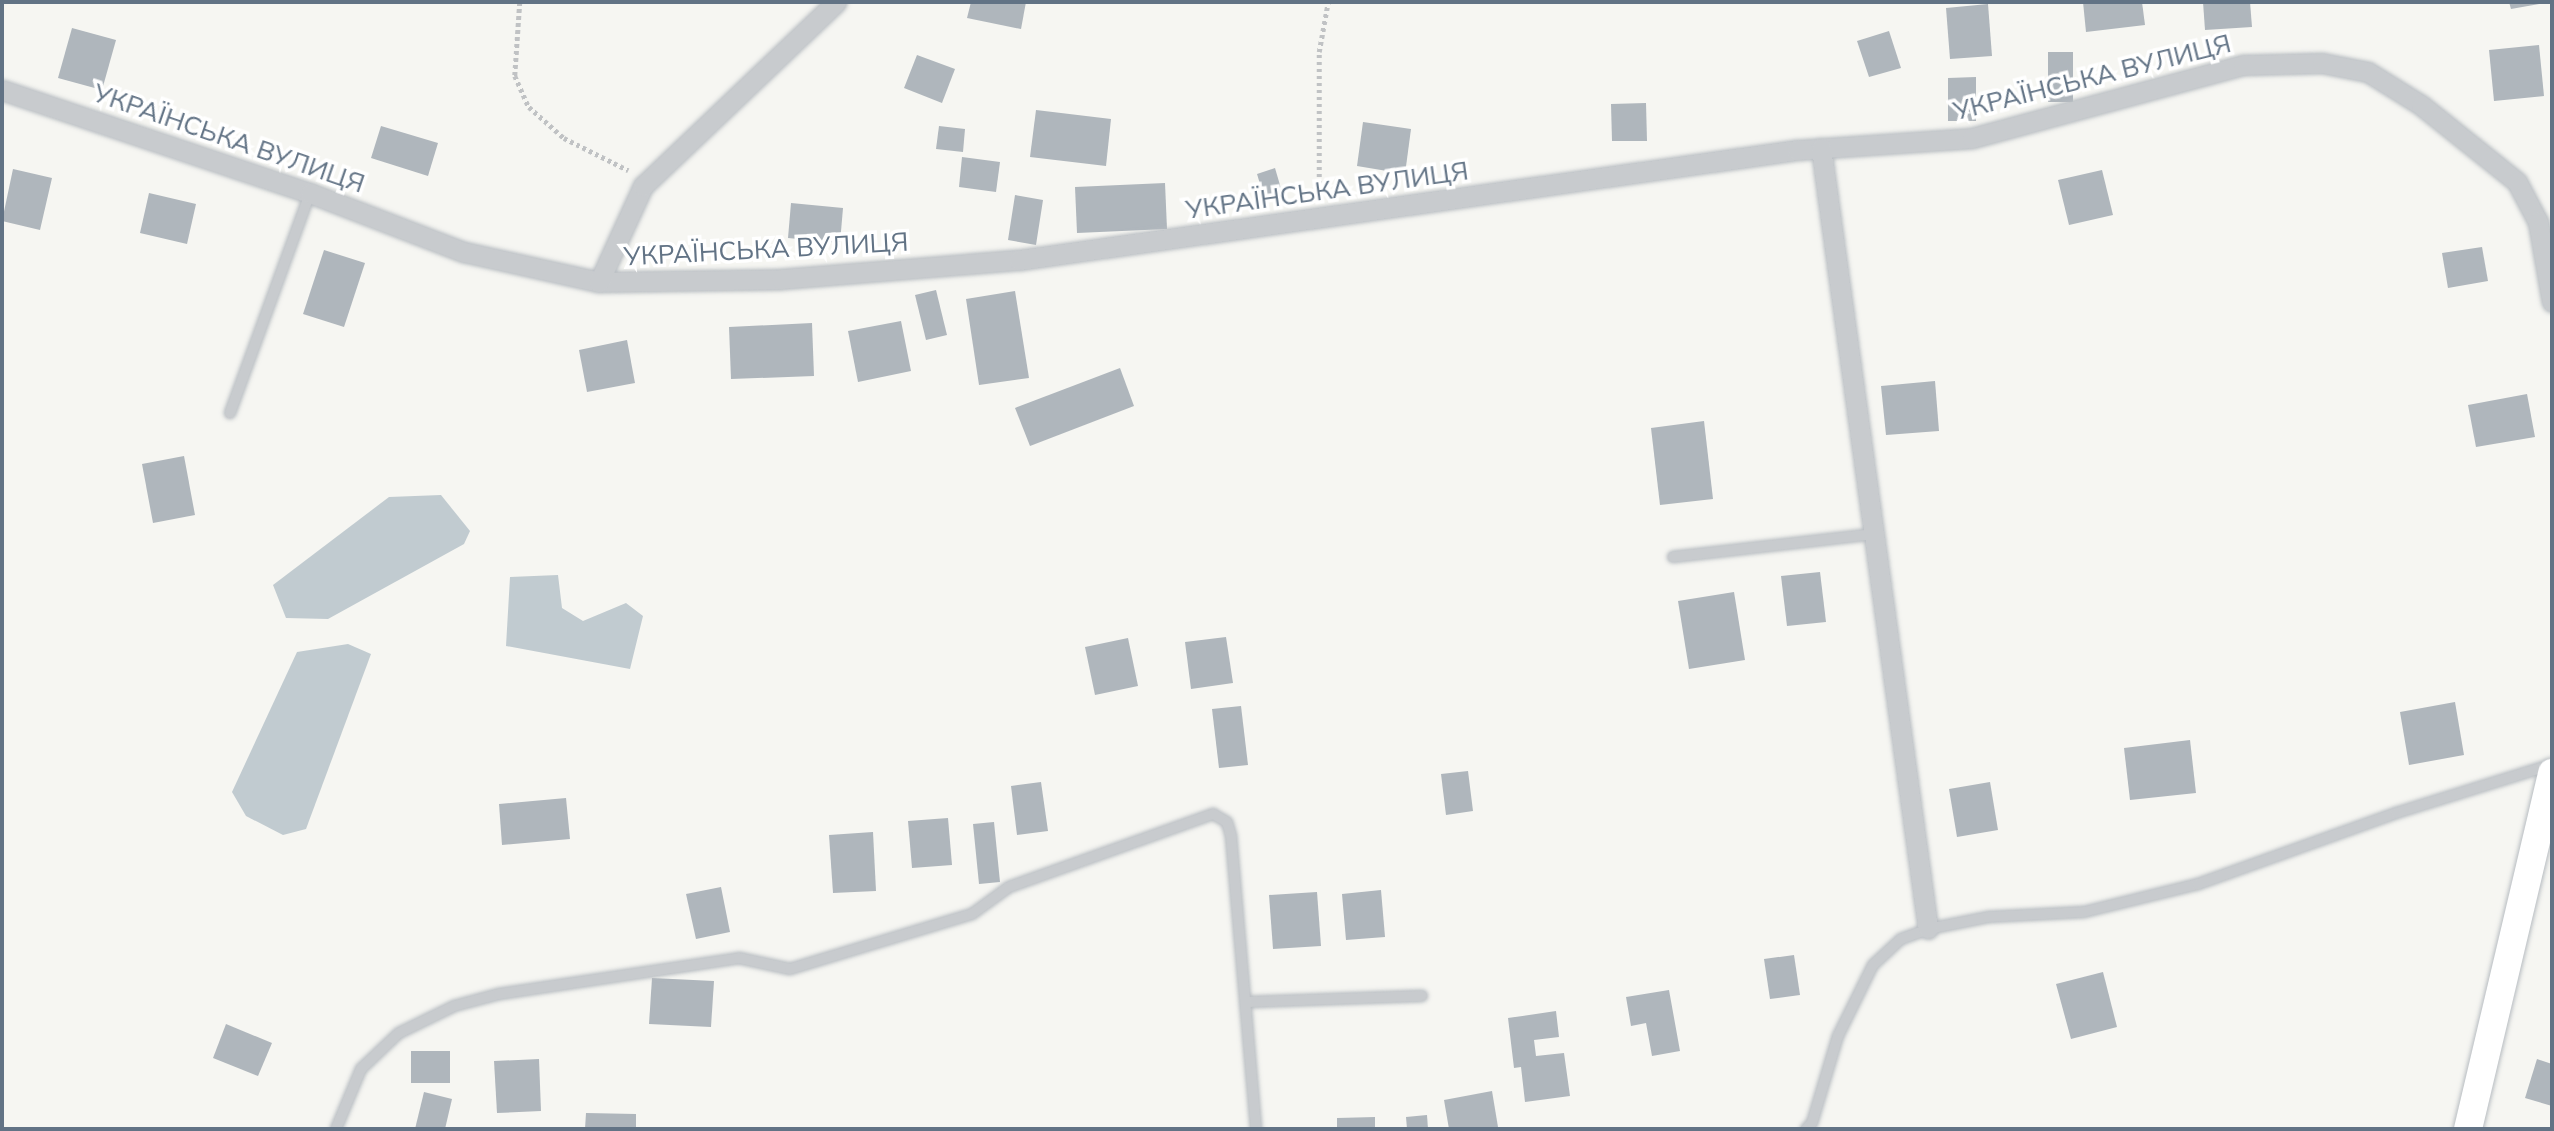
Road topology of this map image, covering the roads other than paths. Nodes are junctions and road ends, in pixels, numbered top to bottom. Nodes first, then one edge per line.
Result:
1 (836, 2) edge
2 (2, 90) edge
3 (1821, 148) junction
4 (310, 193) junction
5 (599, 282) junction
6 (2552, 302) edge
7 (229, 413) dead end
8 (1874, 534) junction
9 (1674, 557) dead end
10 (2552, 765) edge
11 (2552, 773) edge
12 (1928, 929) junction
13 (1422, 996) dead end
14 (1246, 1002) junction
15 (336, 1129) edge
16 (1256, 1129) edge
17 (1807, 1129) edge
18 (2468, 1129) edge

1 - 5 street
2 - 4 street, УКРАЇНСЬКА ВУЛИЦЯ
3 - 5 street, УКРАЇНСЬКА ВУЛИЦЯ
3 - 6 street, УКРАЇНСЬКА ВУЛИЦЯ
3 - 8 street
4 - 5 street, УКРАЇНСЬКА ВУЛИЦЯ
4 - 7 lane
8 - 9 lane
8 - 12 street
10 - 12 lane
11 - 18 street
12 - 17 lane
13 - 14 lane
14 - 15 lane
14 - 16 lane

